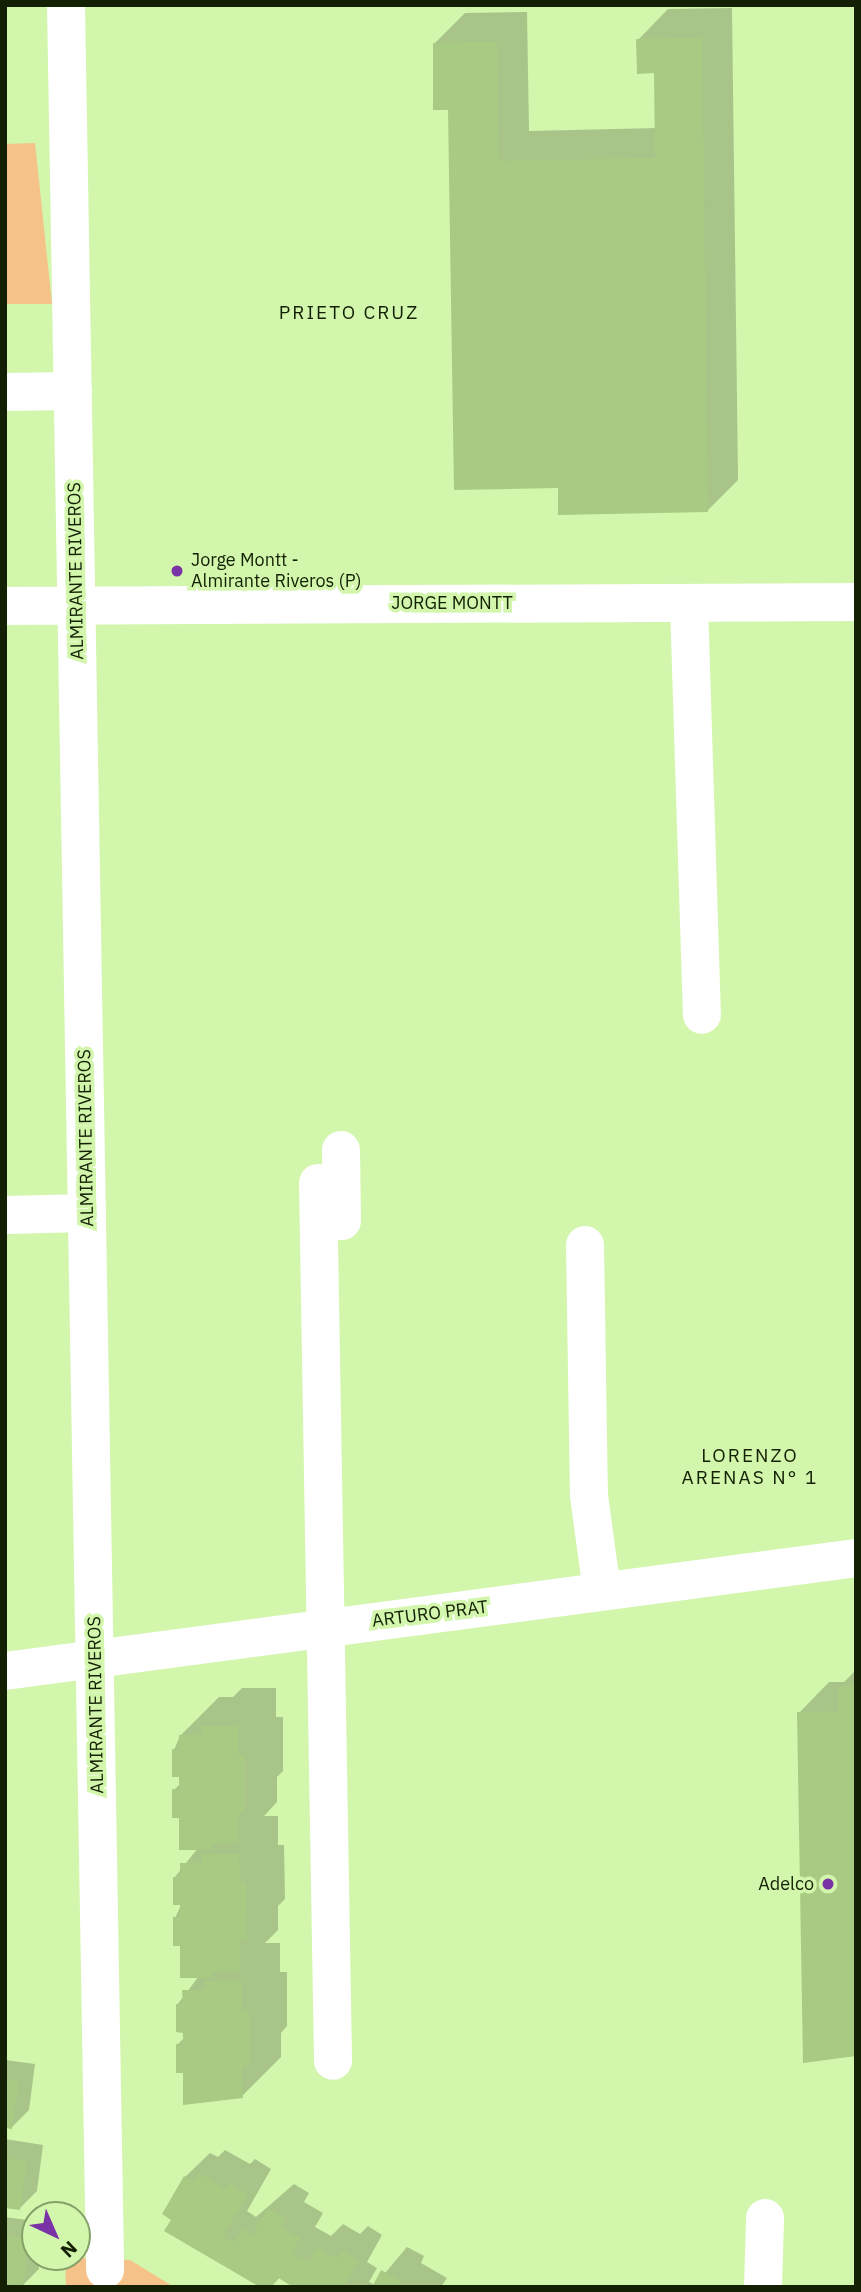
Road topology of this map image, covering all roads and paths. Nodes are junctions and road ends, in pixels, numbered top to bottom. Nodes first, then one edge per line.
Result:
1 (66, 5) edge
2 (5, 391) edge
3 (73, 391) junction
4 (856, 602) edge
5 (688, 604) junction
6 (77, 605) junction
7 (5, 606) edge
8 (702, 1015) dead end
9 (341, 1150) dead end
10 (318, 1183) dead end
11 (87, 1213) junction
12 (5, 1215) edge
13 (585, 1245) dead end
14 (856, 1558) edge
15 (602, 1591) junction
16 (336, 1626) junction
17 (95, 1658) junction
18 (5, 1671) edge
19 (333, 2061) dead end
20 (765, 2218) dead end
21 (105, 2270) dead end
22 (763, 2287) edge

1 - 3 street, ALMIRANTE RIVEROS
2 - 3 street
3 - 6 street, ALMIRANTE RIVEROS
4 - 5 street, JORGE MONTT
5 - 6 street, JORGE MONTT
5 - 8 street
6 - 7 street, JORGE MONTT
6 - 11 street, ALMIRANTE RIVEROS
9 - 16 street
10 - 16 street
11 - 12 street
11 - 17 street, ALMIRANTE RIVEROS
13 - 15 street
14 - 15 street, ARTURO PRAT
15 - 16 street, ARTURO PRAT
16 - 17 street, ARTURO PRAT
16 - 19 street
17 - 18 street, ARTURO PRAT
17 - 21 street, ALMIRANTE RIVEROS
20 - 22 street

